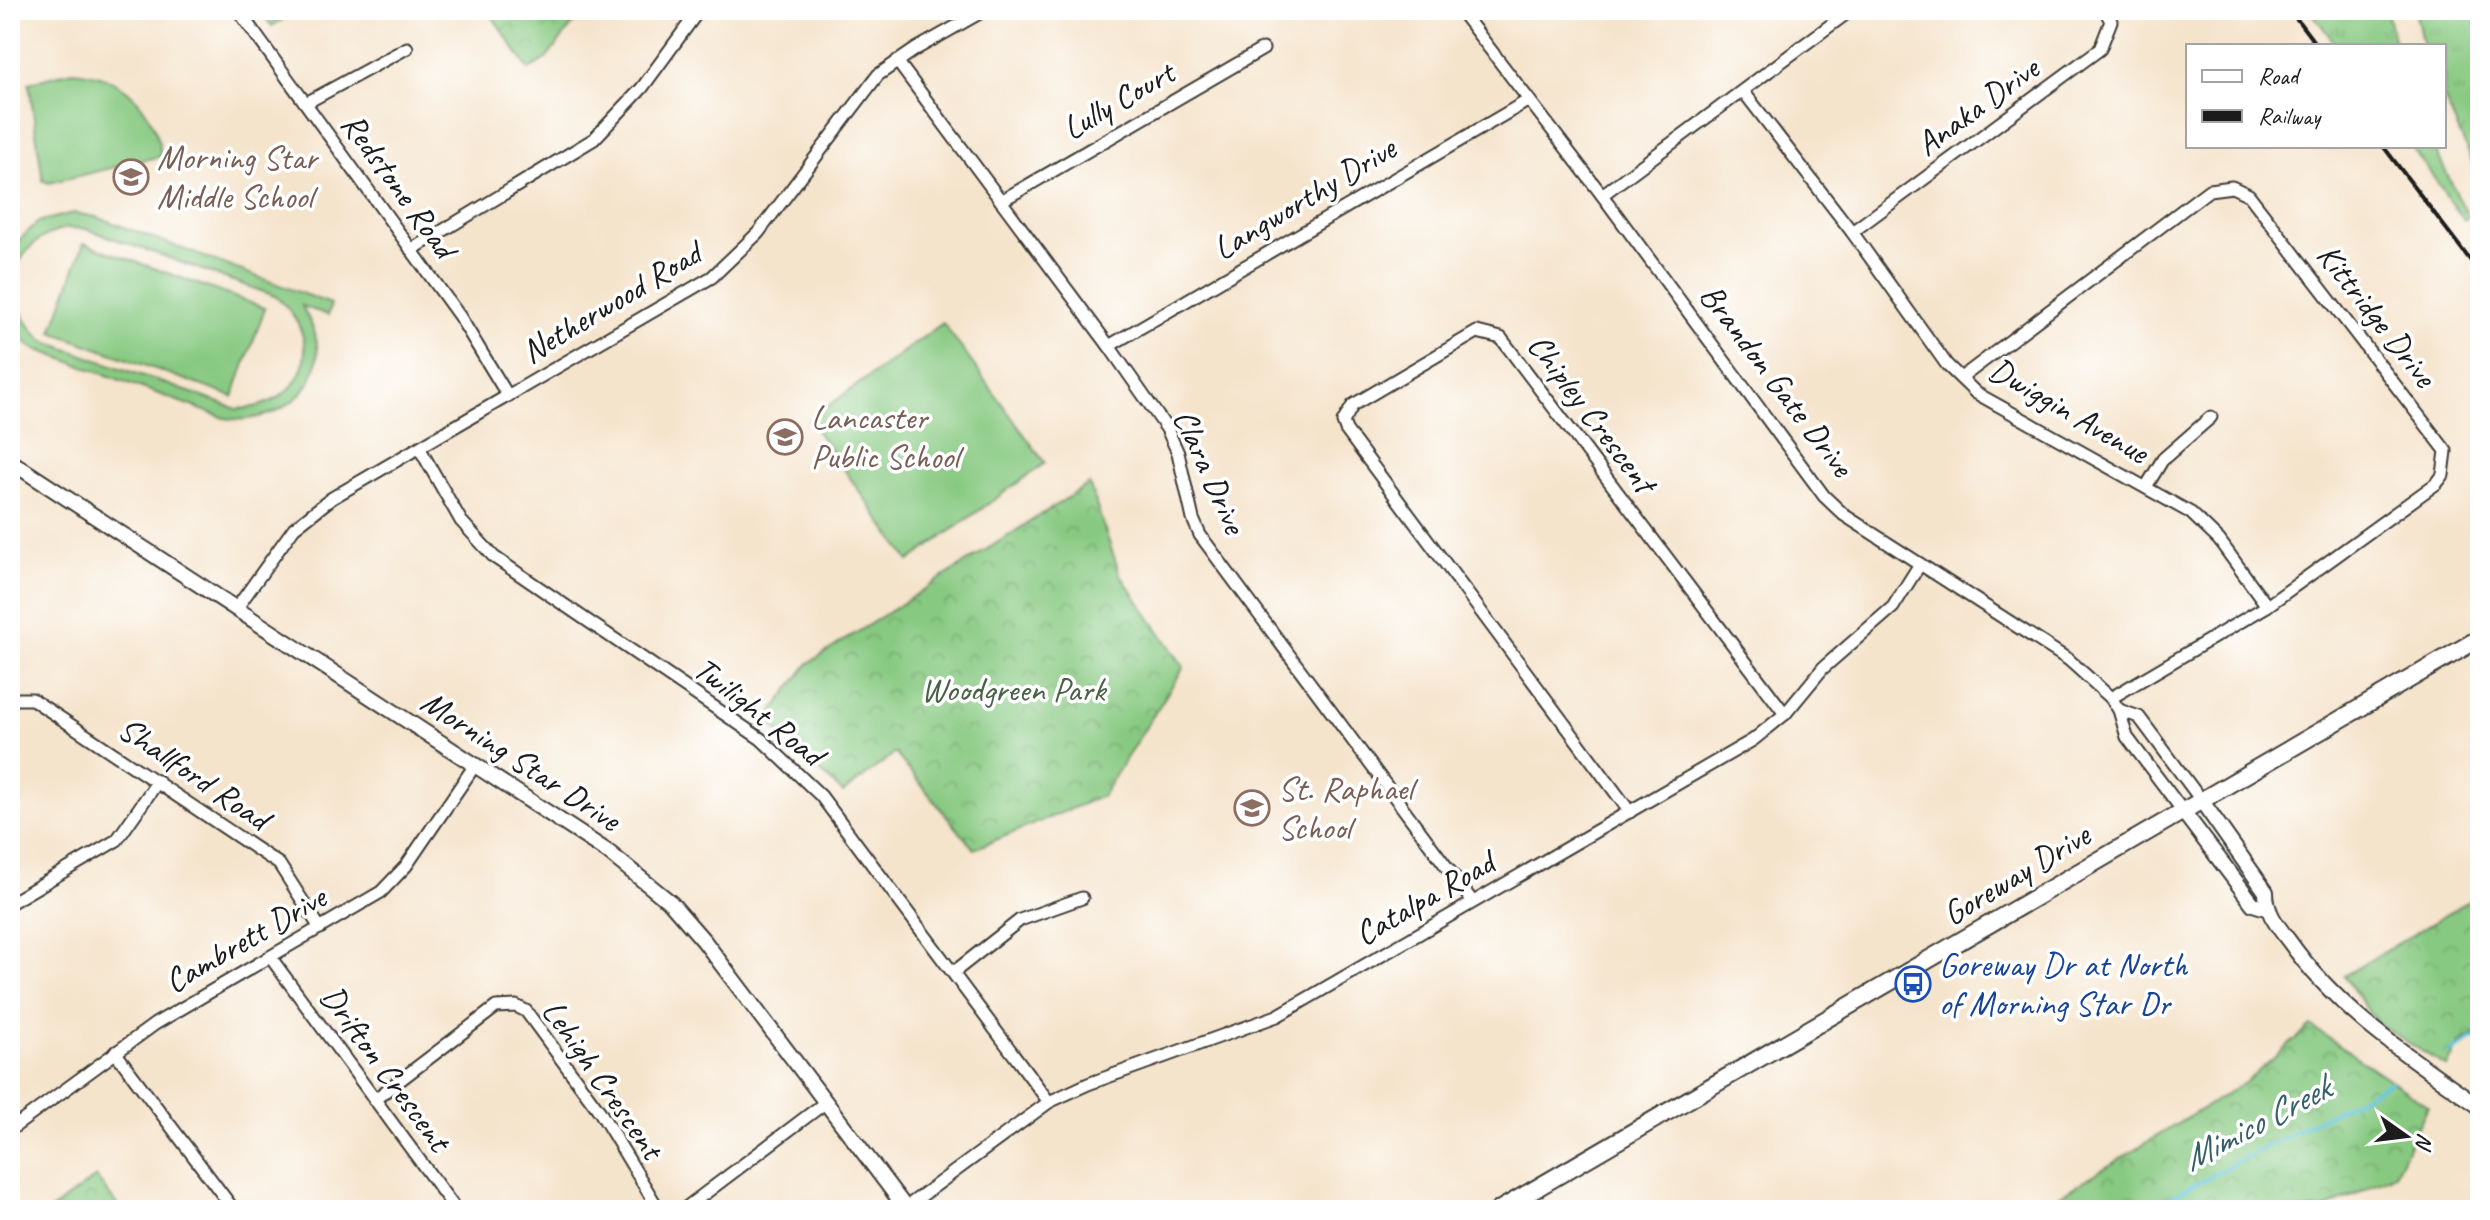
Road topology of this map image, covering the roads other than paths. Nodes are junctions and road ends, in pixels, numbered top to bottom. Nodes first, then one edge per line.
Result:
1 (238, 10) edge
2 (699, 10) edge
3 (984, 10) edge
4 (1460, 10) edge
5 (1851, 10) edge
6 (2105, 10) edge
7 (407, 48) dead end
8 (1263, 49) dead end
9 (897, 61) junction
10 (1743, 91) junction
11 (1529, 100) junction
12 (306, 103) junction
13 (1602, 195) junction
14 (1001, 201) junction
15 (1852, 232) junction
16 (411, 250) junction
17 (1109, 346) junction
18 (1961, 378) junction
19 (508, 396) junction
20 (2211, 417) dead end
21 (420, 449) junction
22 (10, 461) edge
23 (2146, 487) junction
24 (1920, 564) junction
25 (2267, 606) junction
26 (236, 609) junction
27 (2480, 638) edge
28 (2111, 698) junction
29 (10, 699) edge
30 (2119, 710) junction
31 (1785, 714) junction
32 (475, 765) junction
33 (158, 781) junction
34 (2201, 800) junction
35 (2182, 810) junction
36 (1630, 812) junction
37 (1082, 898) dead end
38 (1472, 901) junction
39 (10, 903) edge
40 (2266, 908) junction
41 (320, 928) junction
42 (271, 958) junction
43 (954, 972) junction
44 (115, 1052) junction
45 (374, 1100) junction
46 (826, 1102) junction
47 (1049, 1102) junction
48 (2480, 1107) edge
49 (10, 1130) edge
50 (906, 1209) edge
51 (234, 1210) edge
52 (456, 1210) edge
53 (659, 1210) edge
54 (683, 1210) edge
55 (1499, 1210) edge

1 - 12 street, Redstone Road
2 - 16 street
3 - 9 street, Netherwood Road
4 - 11 street, Brandon Gate Drive
5 - 10 street
6 - 15 street, Anaka Drive
7 - 12 street
8 - 14 street, Lully Court
9 - 14 street, Clara Drive
9 - 19 street, Netherwood Road
10 - 13 street
10 - 15 street, Dwiggin Avenue
11 - 13 street, Brandon Gate Drive
11 - 17 street, Langworthy Drive
12 - 16 street, Redstone Road
13 - 24 street, Brandon Gate Drive
14 - 17 street, Clara Drive
15 - 18 street, Dwiggin Avenue
16 - 19 street, Redstone Road
17 - 38 street, Clara Drive
18 - 23 street, Dwiggin Avenue
18 - 25 street, Kittridge Drive
19 - 21 street, Netherwood Road
20 - 23 street
21 - 26 street, Netherwood Road
21 - 43 street, Twilight Road
22 - 26 street, Morning Star Drive
23 - 25 street, Dwiggin Avenue
24 - 28 street, Brandon Gate Drive
24 - 31 street, Catalpa Road
25 - 28 street, Kittridge Drive
26 - 32 street, Morning Star Drive
27 - 34 main road, Goreway Drive
28 - 30 street, Brandon Gate Drive
29 - 33 street, Shallford Road
30 - 34 street, Brandon Gate Drive
30 - 35 street, Brandon Gate Drive
31 - 36 street, Catalpa Road
31 - 36 street, Chipley Crescent
32 - 41 street, Cambrett Drive
32 - 46 street, Morning Star Drive
33 - 39 street
33 - 41 street, Shallford Road
34 - 35 main road, Goreway Drive
34 - 40 street, Brandon Gate Drive
35 - 40 street, Brandon Gate Drive
35 - 55 main road, Goreway Drive
36 - 38 street, Catalpa Road
37 - 43 street
38 - 47 street, Catalpa Road
40 - 48 street, Brandon Gate Drive
41 - 42 street, Cambrett Drive
42 - 44 street, Cambrett Drive
42 - 45 street, Drifton Crescent
43 - 47 street, Twilight Road
44 - 49 street, Cambrett Drive
44 - 51 street
45 - 52 street, Drifton Crescent
45 - 53 street, Lehigh Crescent
46 - 50 street, Morning Star Drive
46 - 54 street
47 - 50 street, Catalpa Road

